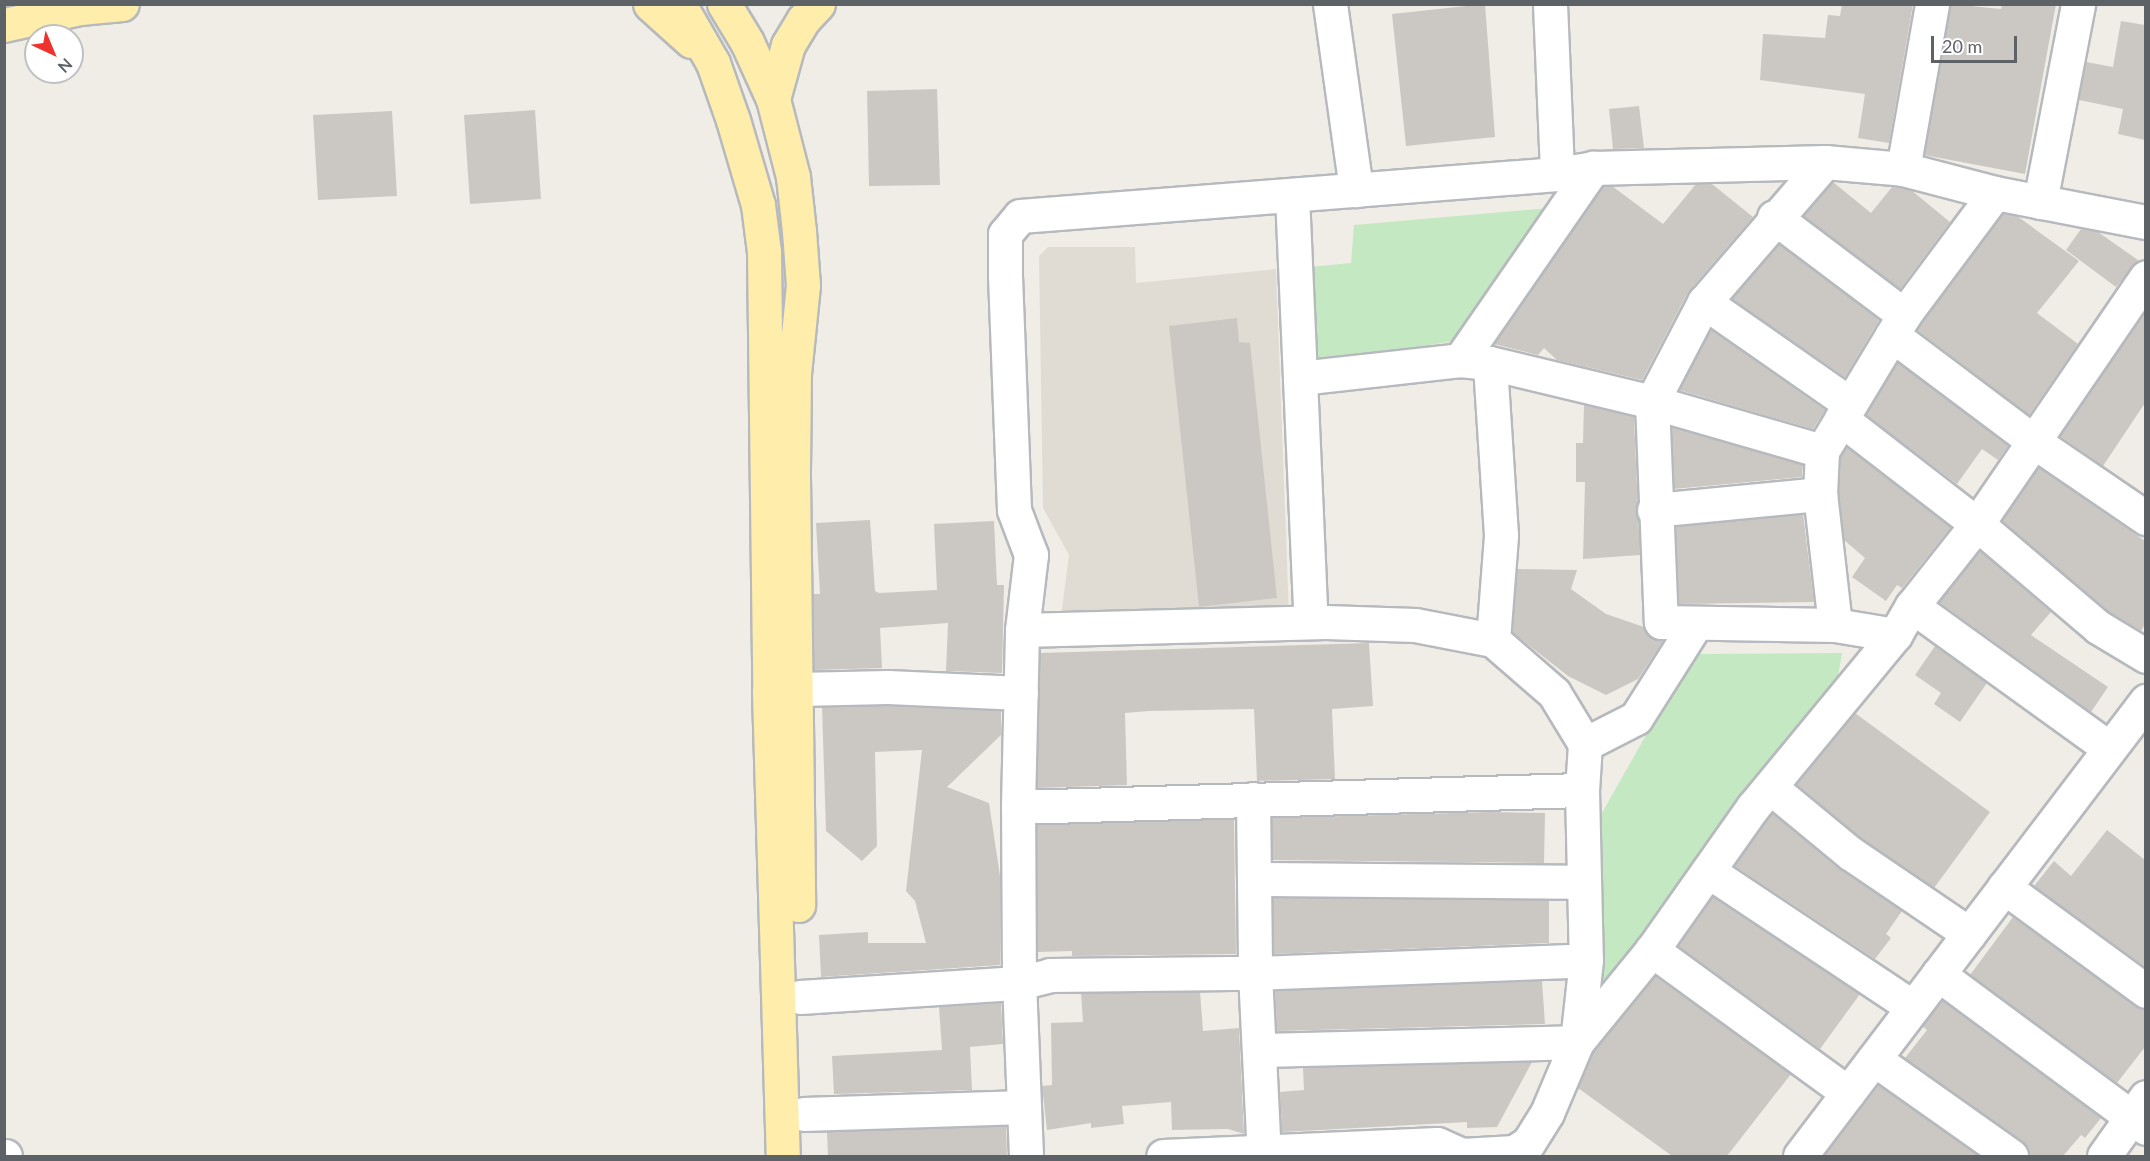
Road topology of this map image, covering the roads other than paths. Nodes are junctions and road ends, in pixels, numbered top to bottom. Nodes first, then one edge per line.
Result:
1 (122, 4) edge
2 (650, 4) edge
3 (679, 4) edge
4 (724, 4) edge
5 (818, 4) edge
6 (1330, 4) edge
7 (1550, 4) edge
8 (1932, 4) edge
9 (2078, 4) edge
10 (4, 25) edge
11 (713, 63) junction
12 (772, 99) junction
13 (1825, 162) junction
14 (1593, 168) junction
15 (1903, 169) junction
16 (1557, 174) junction
17 (1356, 190) junction
18 (1995, 193) junction
19 (1292, 195) junction
20 (2040, 202) junction
21 (1774, 217) junction
22 (2145, 222) edge
23 (2145, 276) edge
24 (1704, 302) junction
25 (1898, 325) junction
26 (1475, 362) junction
27 (1300, 378) junction
28 (1652, 402) junction
29 (1846, 411) junction
30 (2034, 441) junction
31 (1822, 451) junction
32 (1820, 494) junction
33 (1654, 510) junction
34 (2145, 518) edge
35 (1977, 524) junction
36 (1912, 606) junction
37 (1311, 622) junction
38 (1696, 623) junction
39 (1835, 625) junction
40 (1022, 630) junction
41 (1895, 635) junction
42 (1493, 640) junction
43 (2145, 656) edge
44 (797, 689) junction
45 (1021, 693) junction
46 (2145, 701) edge
47 (2127, 739) edge
48 (1585, 744) junction
49 (1770, 787) junction
50 (1582, 790) junction
51 (1253, 799) junction
52 (1018, 807) junction
53 (1708, 871) junction
54 (1254, 879) junction
55 (1584, 882) junction
56 (2004, 887) junction
57 (1969, 934) junction
58 (1652, 950) junction
59 (1586, 960) junction
60 (1255, 973) junction
61 (1938, 974) junction
62 (1019, 983) junction
63 (2145, 992) edge
64 (800, 997) junction
65 (1913, 1007) junction
66 (1577, 1042) junction
67 (1259, 1050) junction
68 (1874, 1059) junction
69 (1848, 1093) junction
70 (1024, 1107) junction
71 (804, 1114) junction
72 (2141, 1114) edge
73 (1437, 1150) edge
74 (1537, 1150) edge
75 (1812, 1152) edge
76 (1264, 1154) edge
77 (783, 1156) edge
78 (806, 1156) edge
79 (1026, 1156) edge
80 (1163, 1156) edge
81 (2011, 1156) edge
82 (2104, 1156) edge

1 - 10 main road
2 - 11 main road
3 - 11 main road
4 - 12 main road
5 - 12 main road
6 - 17 street
7 - 16 street
8 - 15 street
9 - 20 street
11 - 77 main road
12 - 44 main road
13 - 14 street
13 - 15 street
13 - 21 street
14 - 16 street
14 - 26 street
15 - 18 street
16 - 17 street
17 - 19 street
18 - 20 street
18 - 25 street
19 - 27 street
19 - 40 street
20 - 22 street
21 - 24 street
21 - 25 street
23 - 30 street
24 - 28 street
24 - 29 street
25 - 29 street
25 - 30 street
26 - 27 street
26 - 28 street
26 - 42 street
27 - 37 street
28 - 31 street
28 - 33 street
29 - 31 street
29 - 35 street
30 - 34 street
30 - 35 street
31 - 32 street
32 - 33 street
32 - 39 street
33 - 38 street
35 - 36 street
35 - 43 street
36 - 41 street
36 - 47 street
37 - 40 street
37 - 42 street
38 - 39 street
38 - 48 street
39 - 41 street
40 - 45 street
41 - 49 street
42 - 48 street
44 - 45 street
44 - 64 main road
45 - 52 street
46 - 47 street
47 - 56 street
48 - 50 street
49 - 53 street
49 - 57 street
50 - 51 street
50 - 55 street
51 - 52 street
51 - 54 street
52 - 62 street
53 - 58 street
53 - 65 street
54 - 55 street
54 - 60 street
55 - 59 street
56 - 57 street
56 - 63 street
57 - 61 street
58 - 66 street
58 - 69 street
59 - 60 street
59 - 66 street
60 - 62 street
60 - 67 street
61 - 65 street
61 - 72 street
62 - 64 street
62 - 70 street
64 - 71 main road
65 - 68 street
66 - 67 street
66 - 74 street
67 - 76 street
68 - 69 street
68 - 81 street
69 - 75 street
70 - 71 street
70 - 79 street
71 - 78 main road
72 - 82 street
73 - 74 street
73 - 76 street
76 - 80 street

